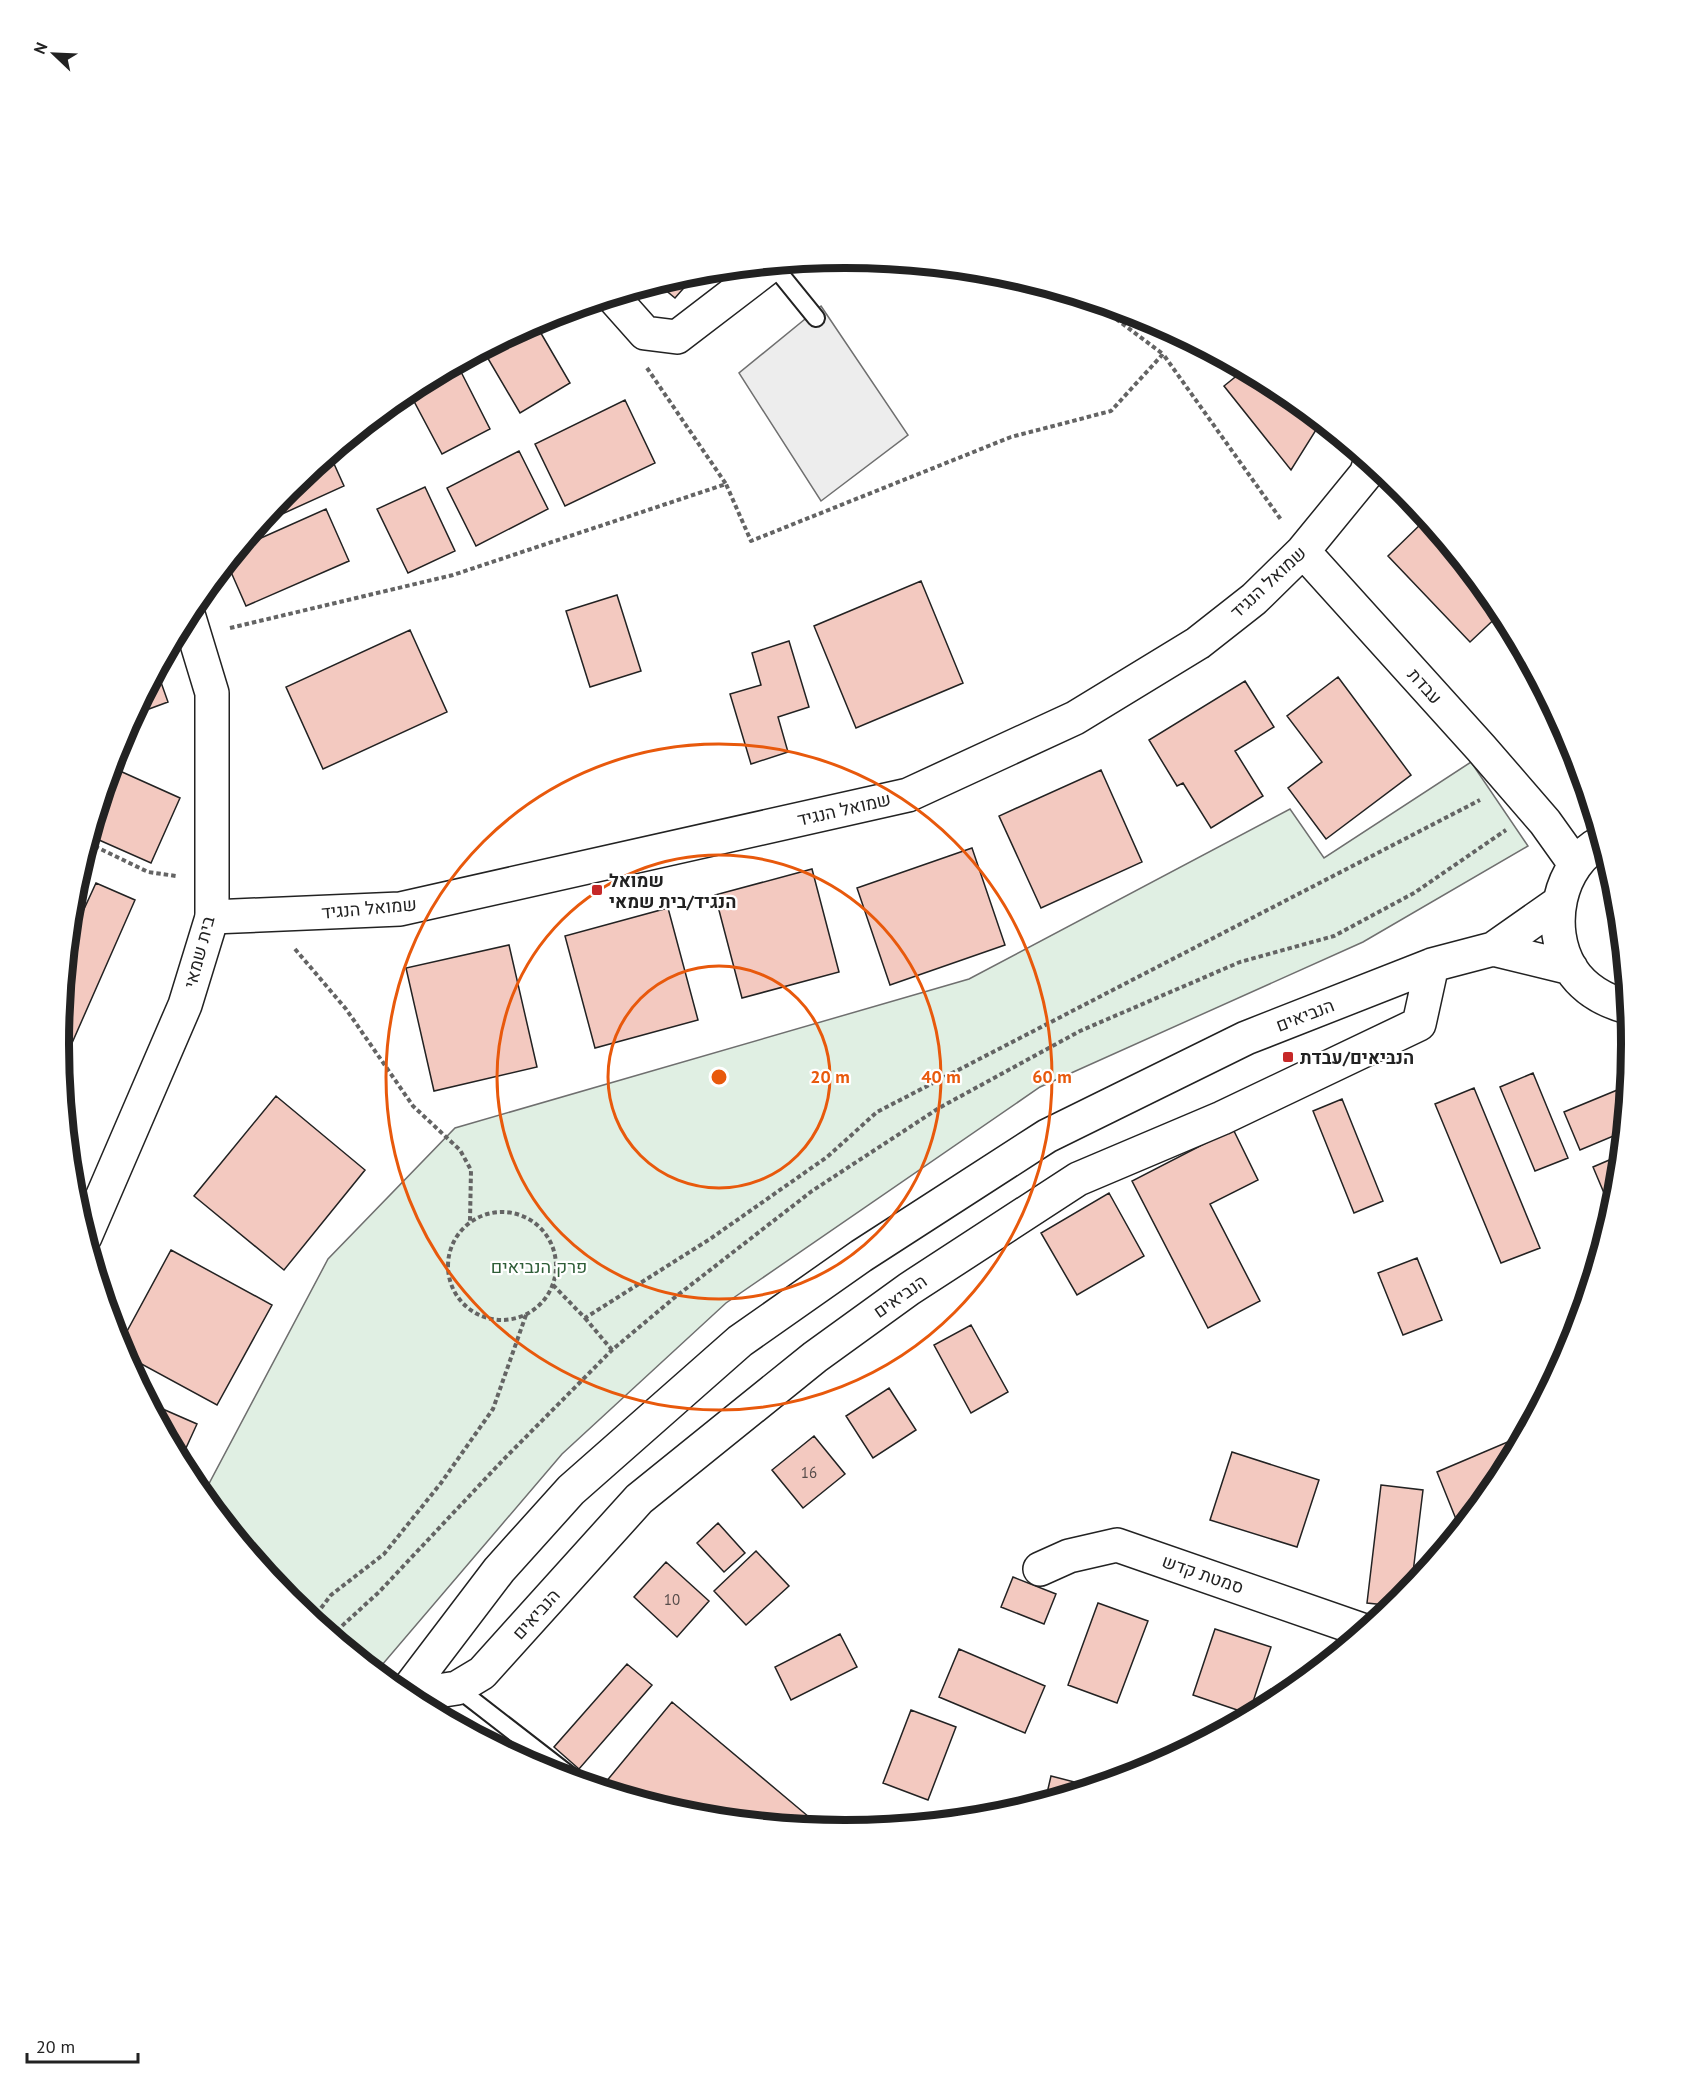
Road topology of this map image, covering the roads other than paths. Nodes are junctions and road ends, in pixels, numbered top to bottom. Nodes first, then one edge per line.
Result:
1 (778, 272) edge
2 (761, 273) edge
3 (618, 303) edge
4 (816, 318) dead end
5 (1367, 471) edge
6 (1304, 551) junction
7 (191, 626) edge
8 (1591, 850) edge
9 (1560, 902) junction
10 (212, 917) junction
11 (1493, 949) junction
12 (1432, 965) junction
13 (1570, 968) junction
14 (1619, 1005) edge
15 (90, 1224) edge
16 (1040, 1569) dead end
17 (1357, 1628) edge
18 (410, 1687) edge
19 (457, 1688) junction
20 (420, 1694) edge
21 (556, 1764) edge

1 - 4 lane
2 - 3 street
5 - 6 street, שמואל הנגיד
6 - 8 street, עבדת
6 - 10 street, שמואל הנגיד
7 - 10 street, בית שמאי
8 - 9 street
9 - 11 street, הנביאים
9 - 13 street
10 - 15 street, בית שמאי
11 - 12 street, הנביאים
11 - 13 street, הנביאים
12 - 18 street, הנביאים
12 - 19 street, הנביאים
13 - 14 street
16 - 17 street, סמטת קדש
19 - 20 street, הנביאים
19 - 21 lane

